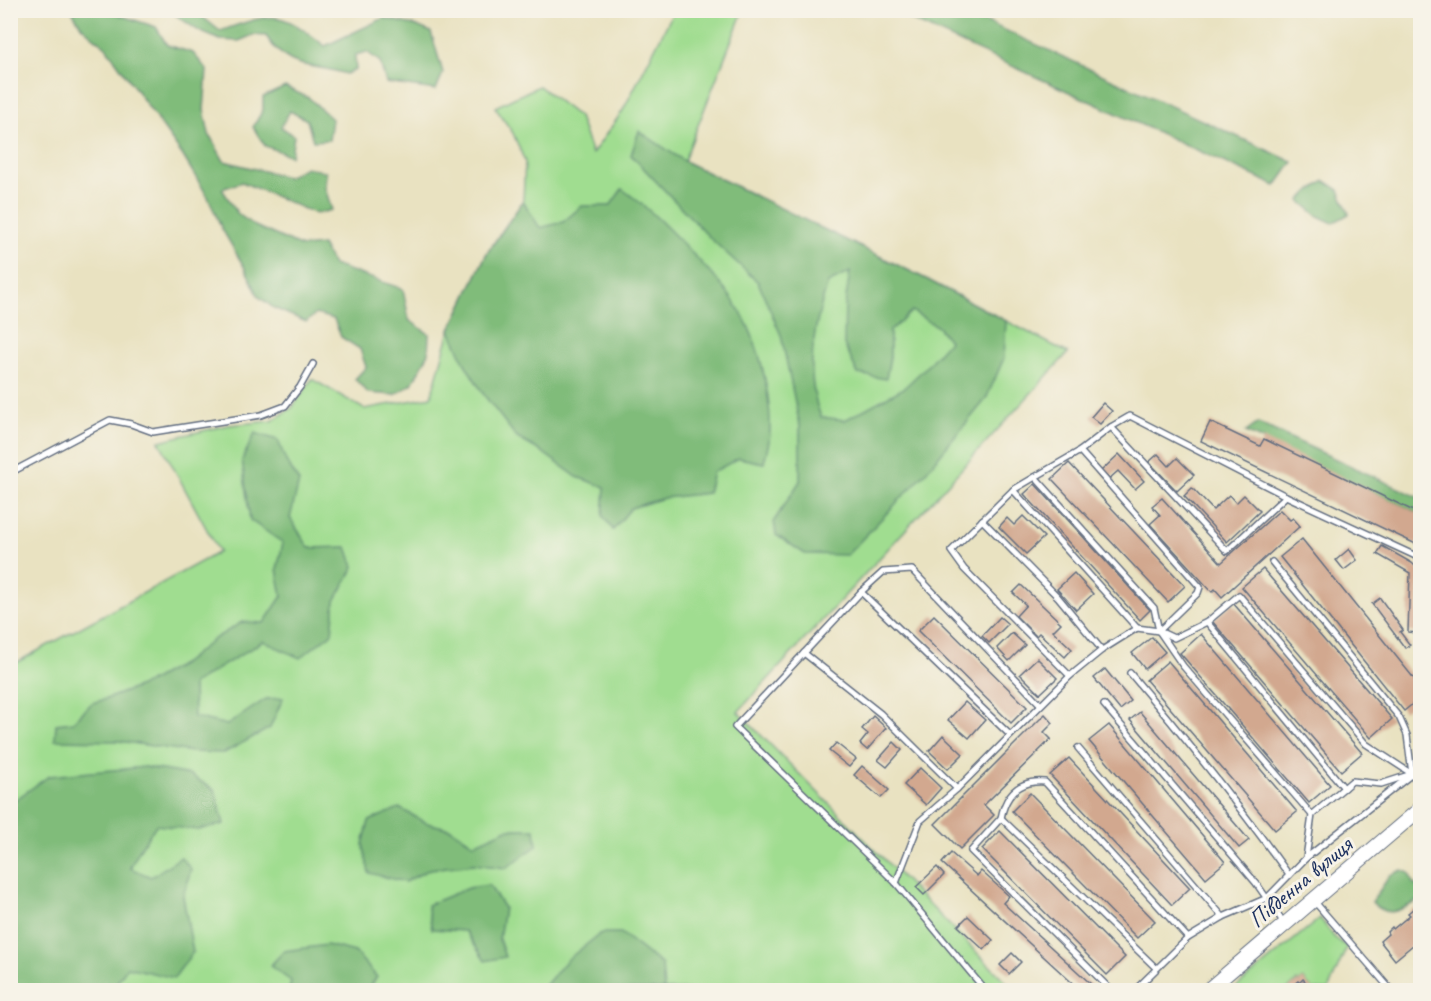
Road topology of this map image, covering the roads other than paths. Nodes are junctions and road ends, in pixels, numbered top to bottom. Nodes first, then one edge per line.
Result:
1 (314, 364) dead end
2 (1111, 427) junction
3 (1080, 451) junction
4 (10, 473) edge
5 (1035, 477) junction
6 (1013, 490) junction
7 (1286, 496) junction
8 (982, 519) junction
9 (1420, 558) edge
10 (1272, 562) dead end
11 (861, 592) junction
12 (1207, 622) junction
13 (1137, 628) junction
14 (1159, 631) junction
15 (1420, 648) edge
16 (1102, 650) junction
17 (804, 653) junction
18 (1420, 658) edge
19 (1130, 673) dead end
20 (1070, 675) junction
21 (1040, 704) junction
22 (1104, 705) dead end
23 (1010, 735) junction
24 (1078, 748) dead end
25 (1420, 759) edge
26 (1412, 774) junction
27 (1420, 785) edge
28 (1344, 788) junction
29 (957, 789) junction
30 (1420, 809) edge
31 (1312, 816) junction
32 (1001, 818) junction
33 (1306, 858) junction
34 (1289, 875) junction
35 (896, 883) junction
36 (1267, 898) junction
37 (1314, 900) junction
38 (1223, 917) junction
39 (1285, 924) junction
40 (1188, 938) junction
41 (1156, 968) junction
42 (985, 990) edge
43 (1111, 990) edge
44 (1135, 990) edge
45 (1208, 990) edge
46 (1391, 990) edge

1 - 4 lane
2 - 3 lane
2 - 7 lane
2 - 7 lane
3 - 5 lane
3 - 14 lane
5 - 6 lane
5 - 14 lane
6 - 8 lane
6 - 13 lane
7 - 9 lane
8 - 16 lane
8 - 20 lane
10 - 26 lane
11 - 17 lane
11 - 21 lane
11 - 23 lane
12 - 14 lane
12 - 26 lane
12 - 28 lane
13 - 14 lane
13 - 16 lane
14 - 31 lane
15 - 18 lane
16 - 20 lane
17 - 29 lane
17 - 35 lane
19 - 34 lane
20 - 21 lane
21 - 23 lane
22 - 36 lane
23 - 29 lane
24 - 38 lane
25 - 26 lane
26 - 27 lane
26 - 28 lane
26 - 33 lane
28 - 31 lane
29 - 35 lane
30 - 37 street, Південна вулиця
31 - 33 lane
32 - 40 lane
32 - 41 lane
32 - 43 lane
33 - 34 lane
34 - 36 lane
35 - 42 lane
36 - 38 lane
36 - 39 lane
37 - 39 street, Південна вулиця
37 - 46 lane
38 - 40 lane
39 - 45 street, Південна вулиця
40 - 41 lane
41 - 44 lane

